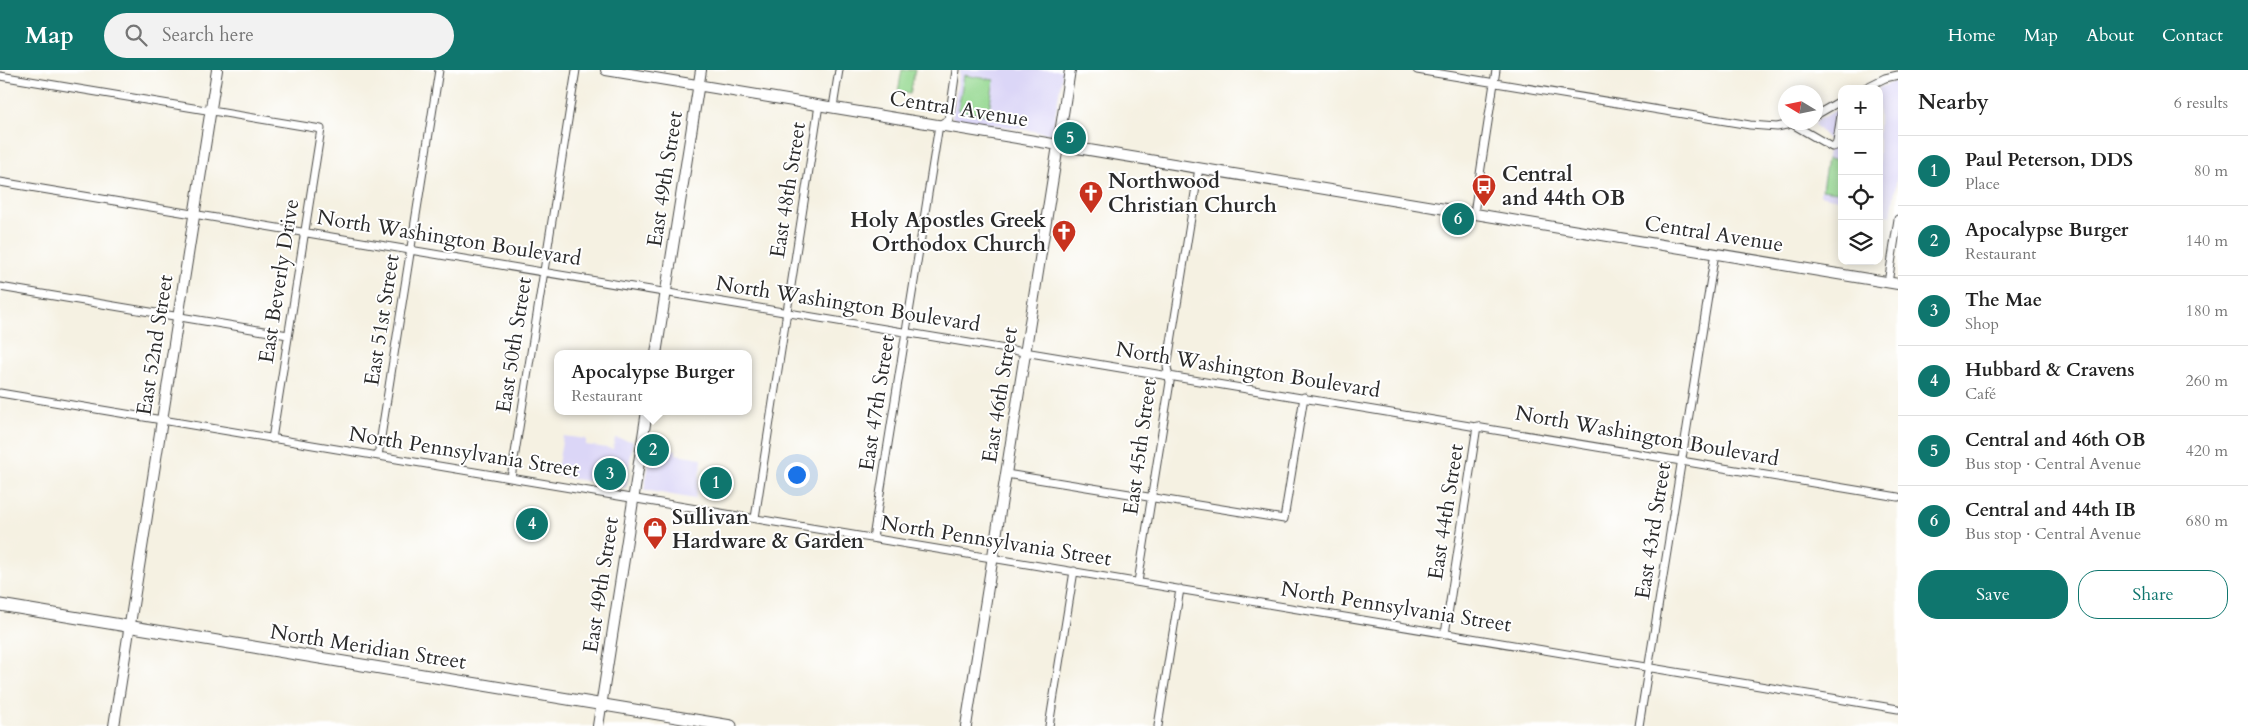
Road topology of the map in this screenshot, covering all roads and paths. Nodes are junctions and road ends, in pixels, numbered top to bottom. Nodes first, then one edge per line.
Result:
1 (218, 70) edge
2 (439, 70) edge
3 (576, 70) edge
4 (606, 70) edge
5 (701, 70) edge
6 (839, 70) edge
7 (956, 70) edge
8 (1070, 70) edge
9 (1417, 70) edge
10 (1496, 70) edge
11 (1898, 75) edge
12 (0, 76) edge
13 (1494, 83) junction
14 (698, 85) junction
15 (1871, 85) edge
16 (819, 105) junction
17 (1838, 105) edge
18 (833, 107) junction
19 (211, 111) junction
20 (1823, 112) edge
21 (939, 125) junction
22 (1778, 127) edge
23 (1806, 130) edge
24 (1838, 130) edge
25 (1059, 144) junction
26 (1199, 168) junction
27 (0, 182) edge
28 (1474, 213) junction
29 (195, 214) junction
30 (1898, 218) edge
31 (304, 232) junction
32 (411, 250) junction
33 (1715, 253) junction
34 (544, 272) junction
35 (1893, 284) edge
36 (0, 287) edge
37 (666, 292) junction
38 (787, 312) junction
39 (178, 317) junction
40 (906, 331) junction
41 (288, 335) junction
42 (657, 350) edge
43 (1026, 351) junction
44 (1169, 376) junction
45 (0, 393) edge
46 (1304, 397) junction
47 (646, 415) edge
48 (162, 420) junction
49 (1477, 426) junction
50 (272, 439) junction
51 (378, 456) junction
52 (1682, 460) junction
53 (1006, 474) junction
54 (511, 478) junction
55 (1152, 497) junction
56 (1898, 497) edge
57 (634, 498) junction
58 (755, 518) junction
59 (874, 538) junction
60 (993, 558) junction
61 (1074, 571) junction
62 (1138, 582) junction
63 (1180, 589) junction
64 (0, 605) edge
65 (130, 626) junction
66 (1445, 634) junction
67 (1649, 668) junction
68 (602, 705) junction
69 (1898, 709) edge
70 (114, 726) edge
71 (598, 726) edge
72 (731, 726) edge
73 (966, 726) edge
74 (1049, 726) edge
75 (1158, 726) edge
76 (1639, 726) edge

1 - 19 main road, East 52nd Street
2 - 32 street, East 51st Street
3 - 34 street, East 50th Street
4 - 14 main road, Central Avenue
5 - 14 main road, East 49th Street
6 - 18 street, East 48th Street
7 - 21 street, East 47th Street
8 - 25 main road, East 46th Street
9 - 13 street
10 - 13 street
11 - 15 street
12 - 19 street
13 - 22 street
13 - 28 street
14 - 16 main road, Central Avenue
14 - 37 main road, East 49th Street
16 - 18 main road, Central Avenue
16 - 38 street, East 48th Street
17 - 20 street
18 - 21 main road, Central Avenue
19 - 29 main road, East 52nd Street
19 - 31 street, East Beverly Drive
21 - 25 main road, Central Avenue
21 - 40 street, East 47th Street
23 - 24 street
25 - 26 main road, Central Avenue
25 - 43 main road, East 46th Street
26 - 28 main road, Central Avenue
26 - 44 street, East 45th Street
27 - 29 street, North Washington Boulevard
28 - 33 main road, Central Avenue
29 - 31 street, North Washington Boulevard
29 - 39 main road, East 52nd Street
30 - 35 street
31 - 32 street, North Washington Boulevard
31 - 41 street, East Beverly Drive
32 - 34 street, North Washington Boulevard
32 - 51 street, East 51st Street
33 - 35 main road, Central Avenue
33 - 52 street, East 43rd Street
34 - 37 street, North Washington Boulevard
34 - 54 street, East 50th Street
36 - 39 street
37 - 38 street, North Washington Boulevard
37 - 42 main road, East 49th Street
38 - 40 street, North Washington Boulevard
38 - 58 street, East 48th Street
39 - 41 street
39 - 48 main road, East 52nd Street
40 - 43 street, North Washington Boulevard
40 - 59 street, East 47th Street
41 - 50 street, East Beverly Drive
43 - 44 street, North Washington Boulevard
43 - 53 main road, East 46th Street
44 - 46 street, North Washington Boulevard
44 - 55 street, East 45th Street
45 - 48 street, North Pennsylvania Street
46 - 49 street, North Washington Boulevard
46 - 55 street
47 - 57 main road, East 49th Street
48 - 50 street, North Pennsylvania Street
48 - 65 main road, East 52nd Street
49 - 52 street, North Washington Boulevard
49 - 66 street, East 44th Street
50 - 51 street, North Pennsylvania Street
51 - 54 street, North Pennsylvania Street
52 - 56 street, North Washington Boulevard
52 - 67 street, East 43rd Street
53 - 55 street
53 - 60 main road, East 46th Street
54 - 57 street, North Pennsylvania Street
55 - 62 street, East 45th Street
57 - 58 street, North Pennsylvania Street
57 - 68 main road, East 49th Street
58 - 59 street, North Pennsylvania Street
59 - 60 street, North Pennsylvania Street
60 - 61 street, North Pennsylvania Street
60 - 73 main road, East 46th Street
61 - 62 street, North Pennsylvania Street
61 - 74 street
62 - 63 street, North Pennsylvania Street
63 - 66 street, North Pennsylvania Street
63 - 75 street
64 - 65 main road, North Meridian Street
65 - 68 main road, North Meridian Street
65 - 70 main road, East 52nd Street
66 - 67 street, North Pennsylvania Street
67 - 69 street, North Pennsylvania Street
67 - 76 street, East 43rd Street
68 - 71 main road, East 49th Street
68 - 72 main road, North Meridian Street

